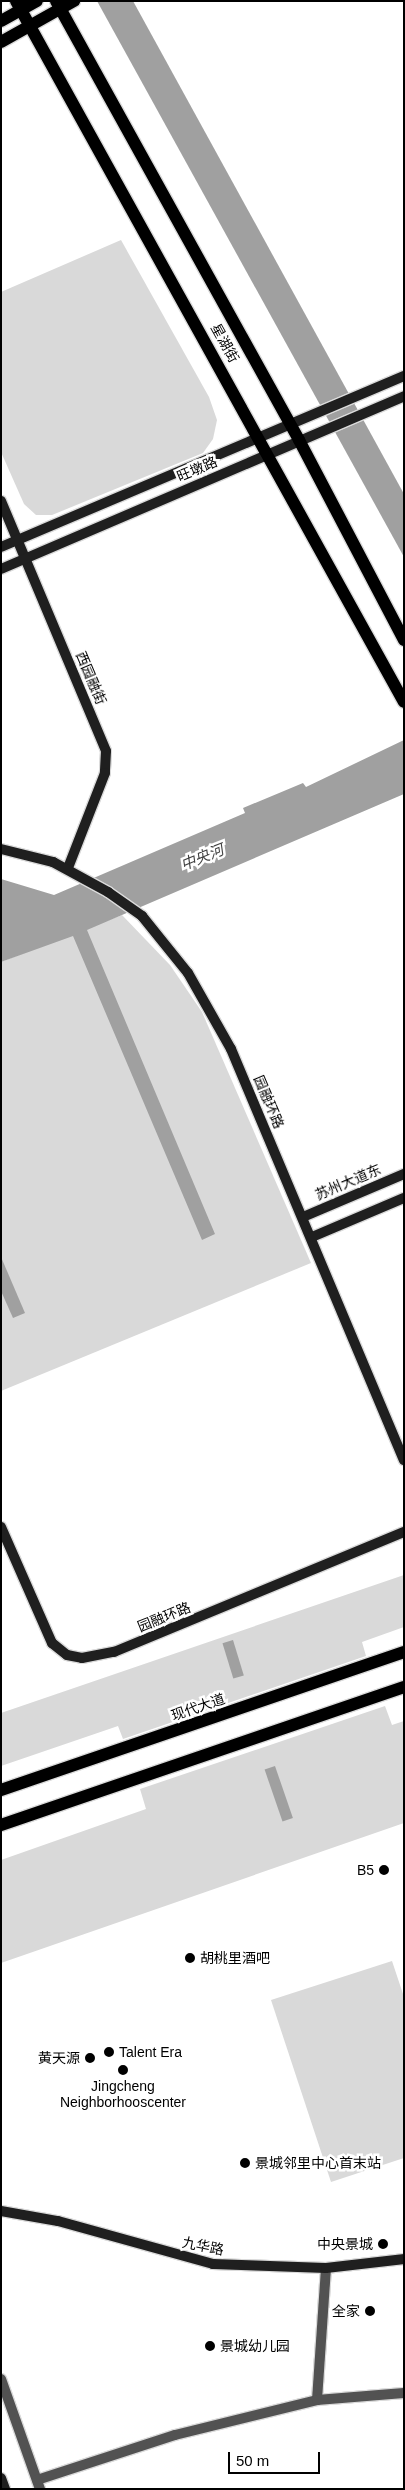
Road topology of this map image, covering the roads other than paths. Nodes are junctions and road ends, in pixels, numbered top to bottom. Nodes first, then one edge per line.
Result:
1 (37, 1) edge
2 (74, 1) edge
3 (58, 5) edge
4 (19, 6) edge
5 (1, 22) edge
6 (31, 26) junction
7 (1, 42) edge
8 (404, 376) edge
9 (404, 396) edge
10 (291, 425) junction
11 (260, 437) junction
12 (299, 440) junction
13 (269, 453) junction
14 (1, 501) edge
15 (18, 540) junction
16 (1, 547) edge
17 (26, 558) junction
18 (1, 569) edge
19 (404, 640) edge
20 (404, 702) edge
21 (1, 849) edge
22 (68, 868) junction
23 (404, 1174) edge
24 (404, 1198) edge
25 (303, 1217) junction
26 (312, 1237) junction
27 (404, 1460) edge
28 (1, 1527) edge
29 (404, 1532) edge
30 (404, 1652) edge
31 (404, 1687) edge
32 (1, 1790) edge
33 (1, 1825) edge
34 (1, 2210) edge
35 (404, 2259) edge
36 (326, 2268) junction
37 (1, 2379) edge
38 (404, 2393) edge
39 (317, 2400) junction
40 (1, 2478) edge
41 (39, 2484) edge
42 (5, 2489) edge

1 - 4 main road
2 - 3 main road
3 - 6 main road
3 - 10 main road, 星湖街
4 - 5 main road
4 - 6 main road, 星湖街
6 - 7 main road
6 - 11 main road, 星湖街
8 - 10 street, 旺墩路
9 - 12 street, 旺墩路
10 - 11 street, 旺墩路
10 - 12 main road, 星湖街
11 - 13 main road, 星湖街
11 - 15 street, 旺墩路
12 - 13 street, 旺墩路
12 - 19 main road, 星湖街
13 - 17 street, 旺墩路
13 - 20 main road, 星湖街
14 - 15 street, 西园融街
15 - 16 street, 旺墩路
15 - 17 street, 西园融街
17 - 18 street, 旺墩路
17 - 22 street, 西园融街
21 - 22 street, 园融环路
22 - 25 street, 园融环路
23 - 25 street, 苏州大道东
24 - 26 street
25 - 26 street, 园融环路
26 - 27 street, 园融环路
28 - 29 street, 园融环路
30 - 32 main road, 现代大道
31 - 33 main road
34 - 36 street, 九华路
35 - 36 street, 九华路
36 - 39 street
37 - 41 street
38 - 39 street
39 - 41 street
40 - 42 street

